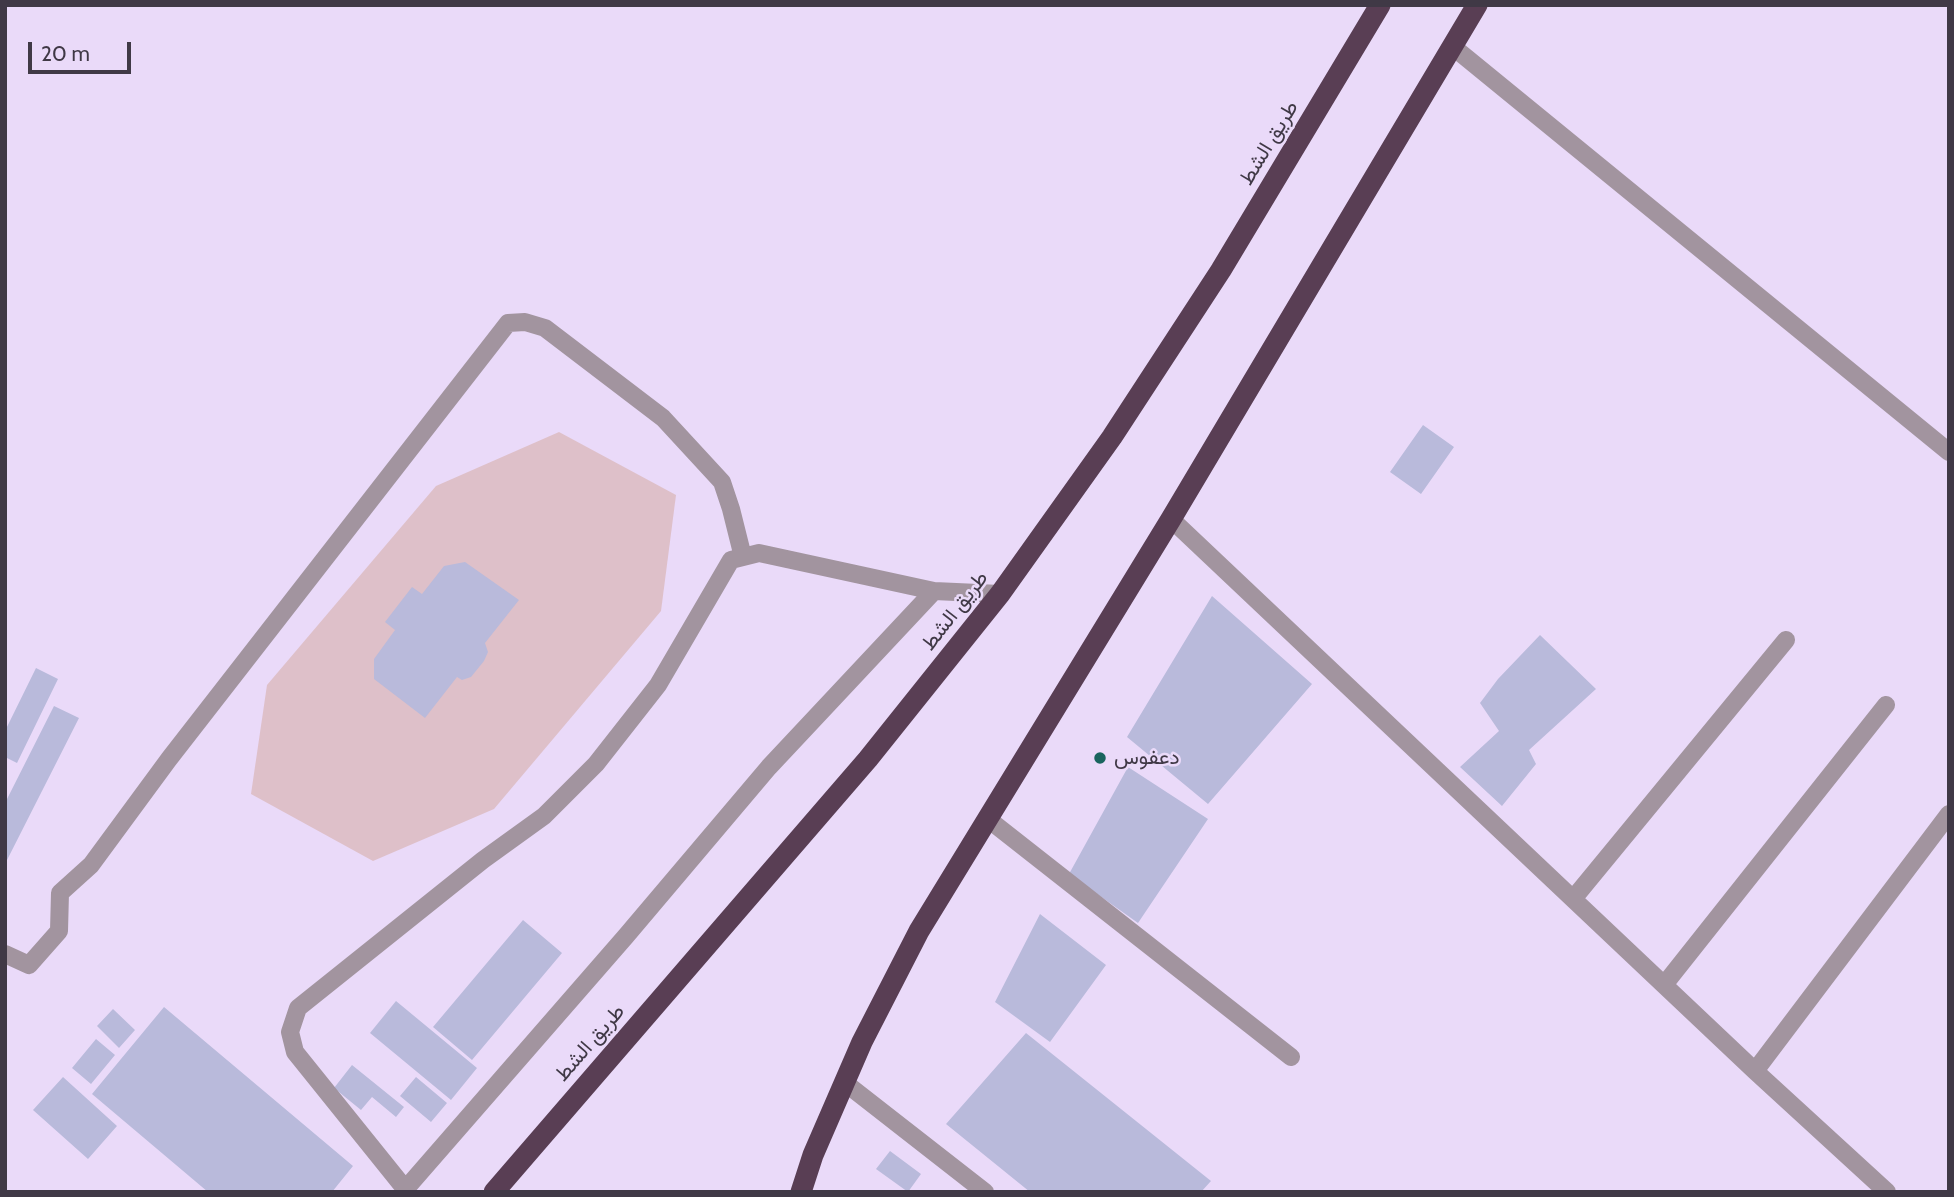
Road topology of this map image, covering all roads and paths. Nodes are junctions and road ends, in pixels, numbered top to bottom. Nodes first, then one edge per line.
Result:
1 (1380, 5) edge
2 (1477, 5) edge
3 (1452, 46) junction
4 (1949, 452) edge
5 (1171, 519) junction
6 (743, 557) junction
7 (934, 591) junction
8 (1000, 594) junction
9 (1786, 640) dead end
10 (1886, 705) dead end
11 (1949, 814) edge
12 (988, 819) junction
13 (1573, 899) junction
14 (5, 954) edge
15 (1664, 985) junction
16 (1291, 1057) dead end
17 (1755, 1071) junction
18 (844, 1082) junction
19 (405, 1191) edge
20 (494, 1192) edge
21 (801, 1192) edge
22 (985, 1192) edge
23 (1887, 1192) edge

1 - 8 highway, طريق الشط
2 - 3 highway
3 - 4 street
3 - 5 highway
5 - 12 highway
5 - 13 street
6 - 7 street
6 - 14 street
6 - 19 street
7 - 8 street
7 - 19 street
8 - 20 highway, طريق الشط
9 - 13 street
10 - 15 street
11 - 17 street
12 - 16 street
12 - 18 highway
13 - 15 street
15 - 17 street
17 - 23 street
18 - 21 highway
18 - 22 street

